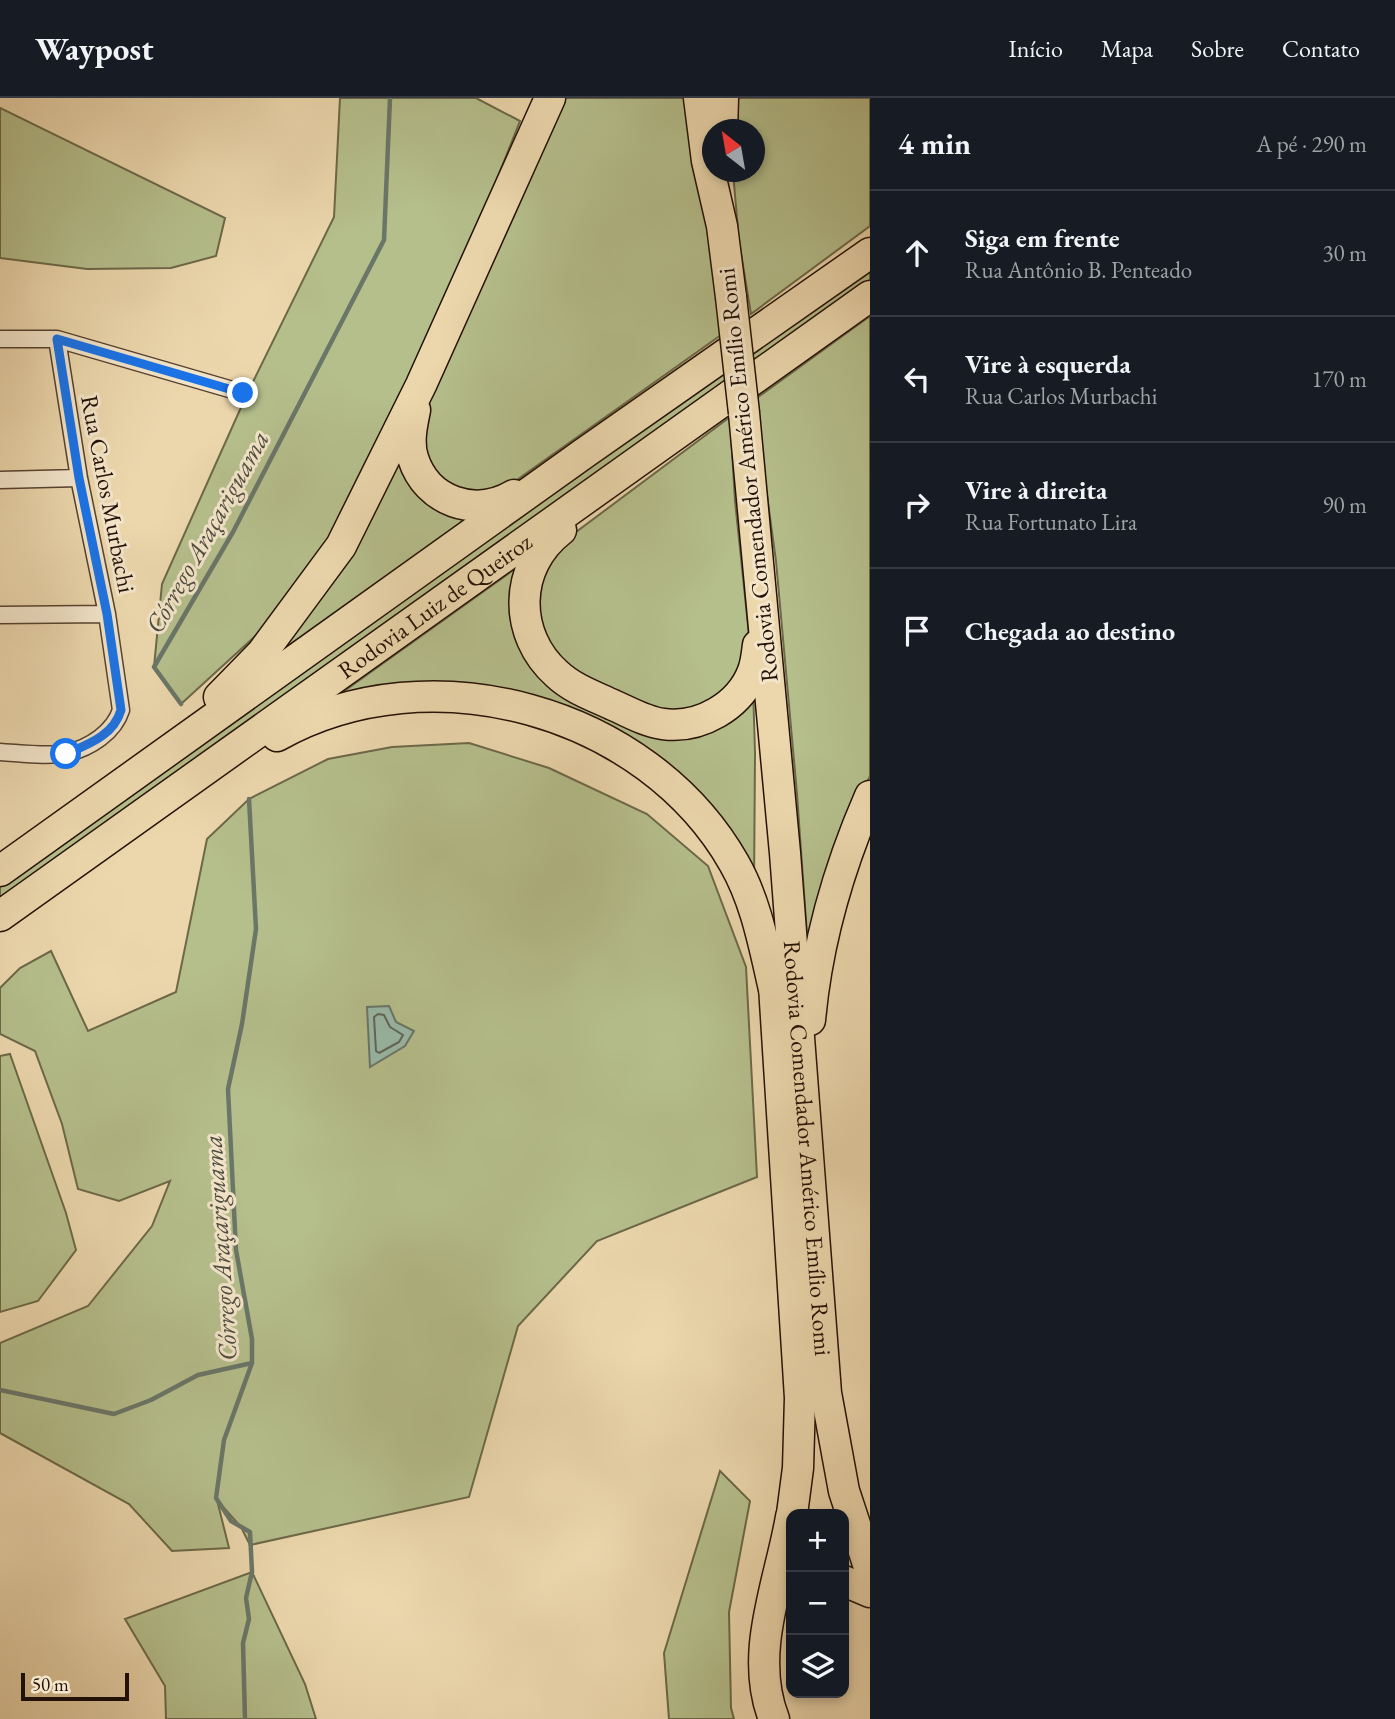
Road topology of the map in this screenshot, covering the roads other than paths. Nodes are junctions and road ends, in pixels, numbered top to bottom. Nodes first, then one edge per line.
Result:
1 (550, 98) edge
2 (699, 98) edge
3 (723, 98) edge
4 (722, 119) edge
5 (722, 182) edge
6 (722, 226) junction
7 (866, 255) edge
8 (870, 296) edge
9 (0, 339) edge
10 (57, 339) junction
11 (421, 385) junction
12 (243, 393) dead end
13 (731, 409) junction
14 (583, 454) junction
15 (79, 478) junction
16 (0, 480) edge
17 (757, 533) junction
18 (107, 614) junction
19 (0, 615) edge
20 (772, 724) junction
21 (0, 752) edge
22 (870, 796) edge
23 (92, 850) junction
24 (0, 870) edge
25 (0, 916) edge
26 (774, 989) junction
27 (804, 1086) junction
28 (792, 1509) edge
29 (786, 1557) edge
30 (865, 1578) edge
31 (781, 1598) edge
32 (774, 1719) edge

1 - 11 highway
2 - 6 highway
3 - 4 highway
5 - 6 highway
6 - 13 highway, Rodovia Comendador Américo Emílio Romi, bridge
7 - 14 highway, Rodovia Luiz de Queiroz
8 - 13 highway, Rodovia Luiz de Queiroz
9 - 10 street
10 - 12 street
10 - 15 street, Rua Carlos Murbachi
11 - 14 highway
11 - 24 highway
13 - 17 highway, Rodovia Comendador Américo Emílio Romi
13 - 17 highway
13 - 23 highway, Rodovia Luiz de Queiroz
14 - 24 highway, Rodovia Luiz de Queiroz
15 - 16 street
15 - 18 street, Rua Carlos Murbachi
17 - 20 highway, Rodovia Comendador Américo Emílio Romi
18 - 19 street
18 - 21 street, Rua Carlos Murbachi
20 - 26 highway, Rodovia Comendador Américo Emílio Romi
20 - 27 highway, Rodovia Comendador Américo Emílio Romi
22 - 27 highway
23 - 25 highway, Rodovia Luiz de Queiroz
23 - 26 highway
26 - 28 highway, Rodovia Comendador Américo Emílio Romi
27 - 30 highway, Rodovia Comendador Américo Emílio Romi
29 - 31 highway, Rodovia Comendador Américo Emílio Romi
31 - 32 highway, Rodovia Comendador Américo Emílio Romi

